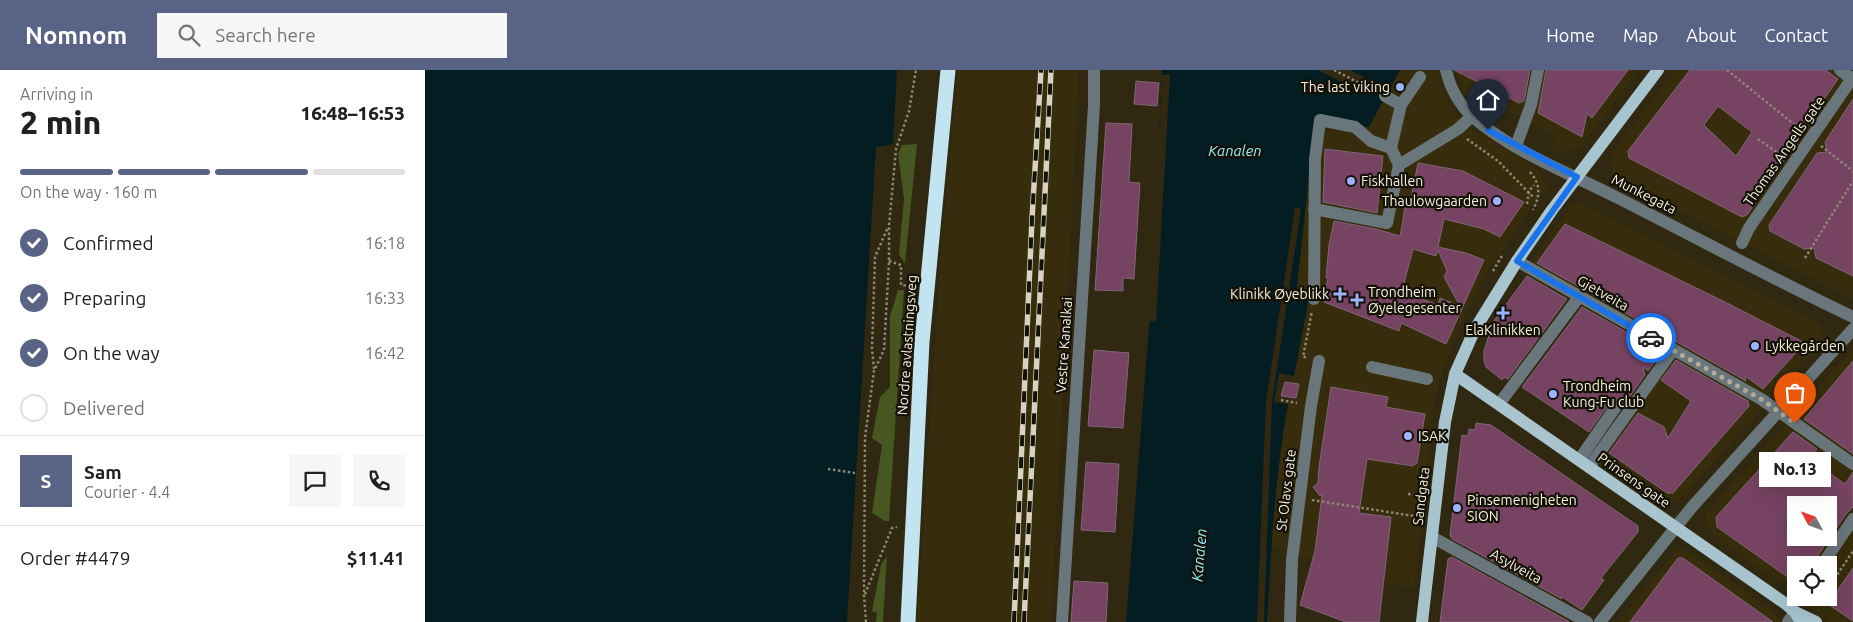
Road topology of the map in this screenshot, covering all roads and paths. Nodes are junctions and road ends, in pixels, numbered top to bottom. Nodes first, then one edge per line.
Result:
1 (916, 70) edge
2 (948, 70) edge
3 (1094, 70) edge
4 (1334, 70) edge
5 (1446, 70) edge
6 (1538, 70) edge
7 (1658, 70) edge
8 (1727, 70) edge
9 (1840, 70) edge
10 (1420, 77) dead end
11 (1853, 79) edge
12 (1367, 87) dead end
13 (1385, 96) dead end
14 (1767, 102) dead end
15 (1401, 105) junction
16 (1472, 116) junction
17 (1462, 126) junction
18 (1758, 139) dead end
19 (1516, 146) junction
20 (1391, 148) junction
21 (1793, 164) junction
22 (1399, 165) junction
23 (1577, 177) junction
24 (1853, 181) edge
25 (1534, 185) dead end
26 (1529, 191) junction
27 (1534, 198) dead end
28 (1527, 204) dead end
29 (1314, 209) junction
30 (889, 226) junction
31 (1741, 243) dead end
32 (1805, 258) dead end
33 (889, 261) junction
34 (1517, 261) junction
35 (912, 286) dead end
36 (1579, 297) junction
37 (1314, 299) joint
38 (1853, 317) edge
39 (1853, 329) edge
40 (1673, 350) junction
41 (1319, 361) joint
42 (1372, 367) dead end
43 (874, 370) junction
44 (1455, 374) junction
45 (1427, 379) dead end
46 (1281, 400) dead end
47 (1499, 404) junction
48 (1311, 406) junction
49 (1615, 408) dead end
50 (1779, 411) junction
51 (1584, 464) junction
52 (1853, 464) edge
53 (828, 469) dead end
54 (855, 473) dead end
55 (1408, 494) dead end
56 (1417, 495) dead end
57 (1301, 498) junction
58 (1434, 519) junction
59 (1853, 519) edge
60 (897, 527) dead end
61 (1677, 527) junction
62 (1431, 536) junction
63 (1853, 551) edge
64 (1828, 556) edge
65 (1837, 575) edge
66 (864, 595) junction
67 (1794, 619) edge
68 (866, 622) edge
69 (907, 622) edge
70 (1062, 622) edge
71 (1290, 622) edge
72 (1422, 622) edge
73 (1587, 622) edge
74 (1600, 622) edge
75 (1816, 622) edge

1 - 30 path
2 - 69 highway, Nordre avlastningsveg
3 - 70 street, Vestre Kanalkai
4 - 12 path
5 - 16 street, Munkegata
6 - 19 street
7 - 23 main road, Sandgata
8 - 14 path
9 - 11 street
10 - 15 street
11 - 21 street, Thomas Angells gate
13 - 15 street
15 - 20 street
16 - 17 street
16 - 19 street, Munkegata
17 - 22 street
17 - 26 path
18 - 21 path
19 - 23 street, Munkegata
20 - 22 street
20 - 29 street
21 - 31 street, Thomas Angells gate
22 - 29 street
23 - 34 main road, Sandgata
23 - 38 street, Munkegata
24 - 32 path
25 - 26 path
26 - 27 path
26 - 28 path
29 - 37 street
30 - 33 path
30 - 43 path
33 - 35 path
33 - 43 path
34 - 36 street, Gjetveita
34 - 44 main road, Sandgata
36 - 40 street, Gjetveita
36 - 47 street
37 - 41 path
39 - 50 street
40 - 50 street, Gjetveita
40 - 51 street
41 - 48 street, St Olavs gate
42 - 45 street
43 - 66 path
44 - 47 main road, Prinsens gate
44 - 58 main road, Sandgata
46 - 48 path
47 - 51 main road, Prinsens gate
48 - 57 street, St Olavs gate
49 - 51 street
50 - 52 street, Gjetveita
50 - 61 street
51 - 61 main road, Prinsens gate
53 - 54 path
55 - 56 path
57 - 58 path
57 - 71 street, St Olavs gate
58 - 62 main road, Sandgata
59 - 64 street
60 - 66 path
61 - 67 main road, Prinsens gate
61 - 74 street
62 - 72 main road, Sandgata
62 - 73 street, Asylveita
63 - 65 path
66 - 68 path
67 - 75 main road, Prinsens gate

